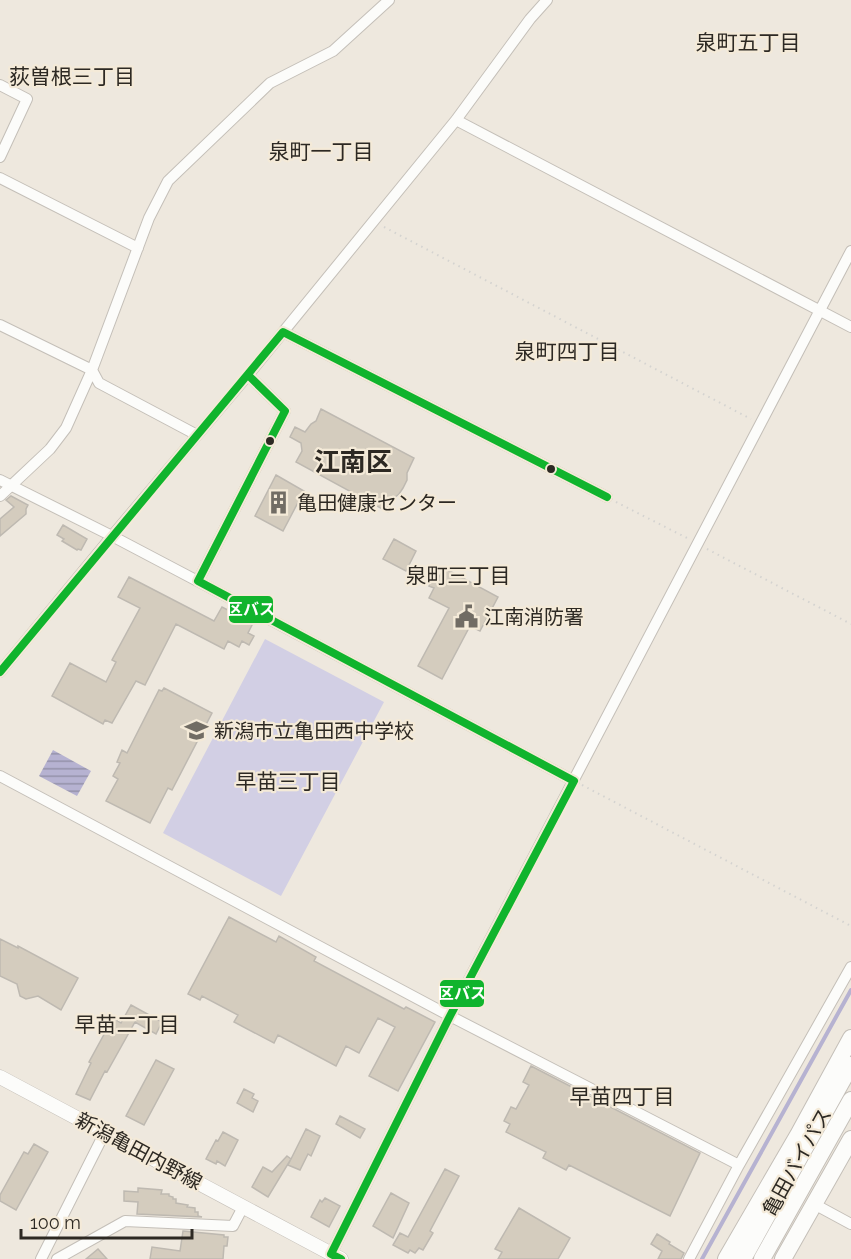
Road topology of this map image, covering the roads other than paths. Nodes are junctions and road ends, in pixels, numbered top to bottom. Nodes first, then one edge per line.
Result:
1 (389, 0) edge
2 (547, 0) edge
3 (0, 85) edge
4 (456, 120) junction
5 (0, 157) edge
6 (0, 177) edge
7 (138, 248) junction
8 (851, 251) edge
9 (819, 311) junction
10 (0, 325) edge
11 (851, 327) edge
12 (283, 332) junction
13 (92, 370) junction
14 (248, 375) junction
15 (197, 435) junction
16 (0, 480) edge
17 (11, 486) junction
18 (0, 495) edge
19 (607, 497) road end
20 (112, 536) junction
21 (198, 581) junction
22 (0, 672) edge
23 (0, 776) edge
24 (574, 781) junction
25 (851, 967) edge
26 (450, 1016) junction
27 (851, 1038) edge
28 (851, 1065) edge
29 (0, 1077) edge
30 (851, 1100) edge
31 (105, 1132) junction
32 (851, 1139) edge
33 (739, 1165) junction
34 (814, 1204) junction
35 (243, 1207) junction
36 (777, 1216) junction
37 (851, 1224) edge
38 (336, 1257) edge
39 (41, 1259) edge
40 (57, 1259) edge
41 (689, 1259) edge
42 (726, 1259) edge
43 (743, 1259) edge
44 (762, 1259) edge
45 (783, 1259) edge

1 - 7 street
2 - 4 street
3 - 5 street
4 - 9 street
4 - 12 street
6 - 7 street
7 - 13 street
8 - 9 street
9 - 11 street
9 - 24 street
10 - 13 street
12 - 14 street
12 - 19 street
13 - 15 street
13 - 17 street
14 - 15 street
14 - 21 street
15 - 20 street
16 - 17 street
17 - 18 street
17 - 20 street
20 - 21 street
20 - 22 street
21 - 24 street
23 - 26 street
24 - 26 street
25 - 33 street
26 - 33 street
26 - 38 street
27 - 42 highway
28 - 36 highway, 亀田バイパス
29 - 31 main road, 新潟亀田内野線
30 - 36 highway, 亀田バイパス
31 - 35 main road, 新潟亀田内野線
31 - 39 street
32 - 34 highway
33 - 41 street
34 - 37 street
34 - 45 highway
35 - 38 main road, 新潟亀田内野線
35 - 40 street
36 - 43 highway, 亀田バイパス
36 - 44 highway, 亀田バイパス

